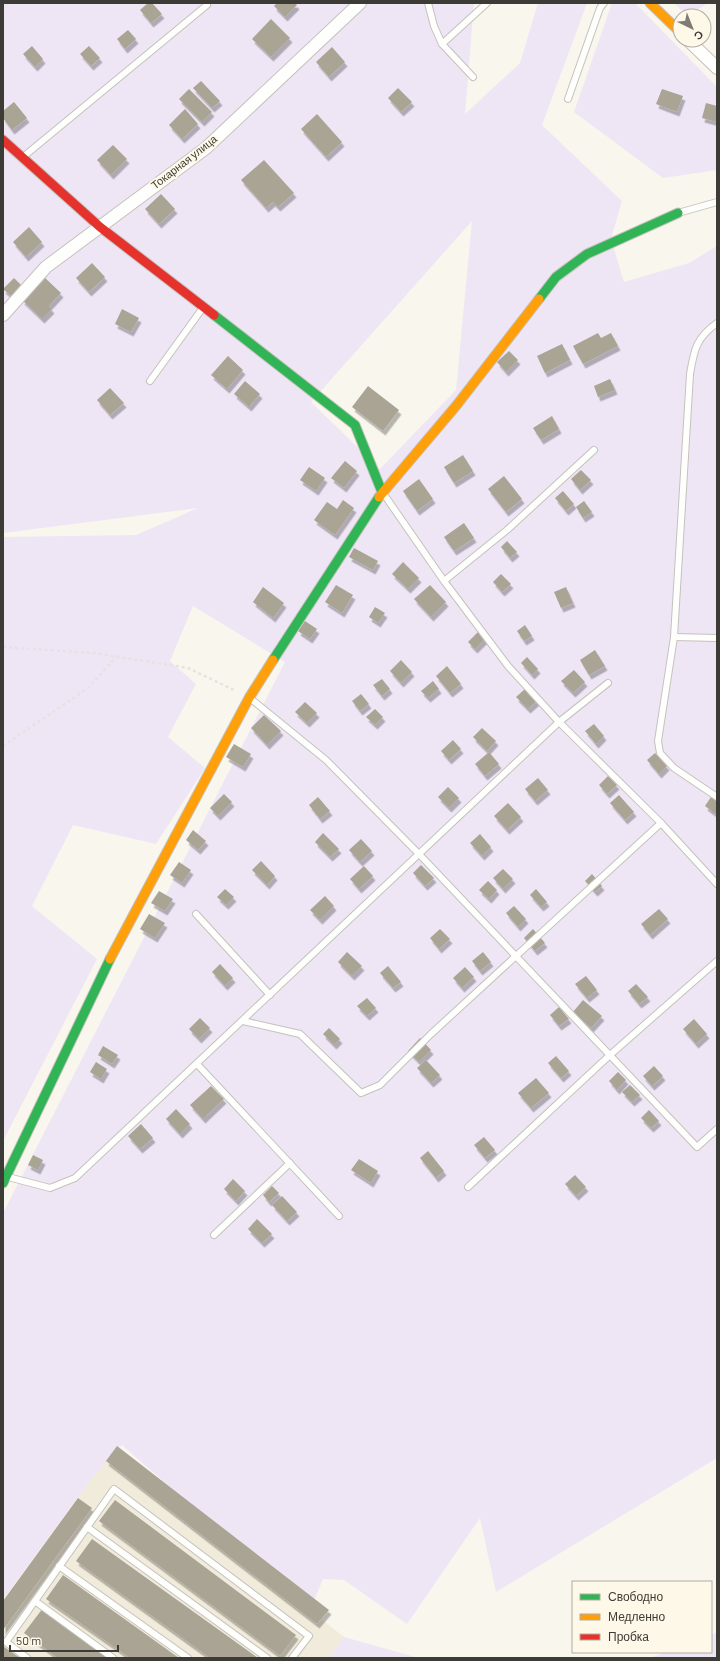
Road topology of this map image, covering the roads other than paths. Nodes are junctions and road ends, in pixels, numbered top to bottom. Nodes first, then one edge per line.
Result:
1 (360, 3) edge
2 (428, 3) edge
3 (487, 3) edge
4 (604, 3) edge
5 (650, 3) edge
6 (207, 5) dead end
7 (672, 24) edge
8 (442, 44) junction
9 (696, 48) edge
10 (717, 68) edge
11 (473, 77) dead end
12 (568, 99) dead end
13 (3, 140) edge
14 (23, 157) junction
15 (717, 202) edge
16 (678, 213) joint
17 (100, 227) junction
18 (203, 307) junction
19 (3, 315) edge
20 (717, 323) edge
21 (150, 381) dead end
22 (594, 450) dead end
23 (382, 492) junction
24 (444, 581) junction
25 (674, 637) junction
26 (717, 638) edge
27 (608, 683) dead end
28 (250, 698) junction
29 (559, 722) junction
30 (717, 797) edge
31 (661, 823) junction
32 (419, 854) junction
33 (717, 884) edge
34 (196, 914) dead end
35 (516, 955) junction
36 (717, 961) edge
37 (270, 995) junction
38 (243, 1021) junction
39 (610, 1055) junction
40 (198, 1064) junction
41 (717, 1129) edge
42 (290, 1163) junction
43 (5, 1180) edge
44 (468, 1187) dead end
45 (339, 1216) dead end
46 (214, 1235) dead end
47 (87, 1527) junction
48 (59, 1566) junction
49 (35, 1601) junction
50 (27, 1658) edge
51 (113, 1658) edge
52 (188, 1658) edge
53 (267, 1658) edge
54 (292, 1658) edge

1 - 17 street, Токарная улица
2 - 8 lane
3 - 8 lane
4 - 12 lane
5 - 7 street
6 - 14 lane
8 - 11 lane
9 - 10 street
13 - 14 street
14 - 17 street
15 - 16 lane
16 - 23 street
17 - 18 street
17 - 19 street, Токарная улица
18 - 21 lane
18 - 23 street
20 - 25 lane
22 - 24 lane
23 - 24 lane
23 - 28 street
24 - 29 lane
25 - 26 lane
25 - 30 lane
27 - 29 lane
28 - 32 lane
28 - 43 street
29 - 31 lane
29 - 32 lane
31 - 33 lane
31 - 35 lane
32 - 35 lane
32 - 37 lane
34 - 37 lane
35 - 38 lane
35 - 39 lane
36 - 39 lane
37 - 38 lane
38 - 40 lane
39 - 41 lane
39 - 44 lane
40 - 42 lane
40 - 43 lane
42 - 45 lane
42 - 46 lane
47 - 48 lane
47 - 53 lane
47 - 54 lane
48 - 49 lane
48 - 52 lane
49 - 50 lane
49 - 51 lane

